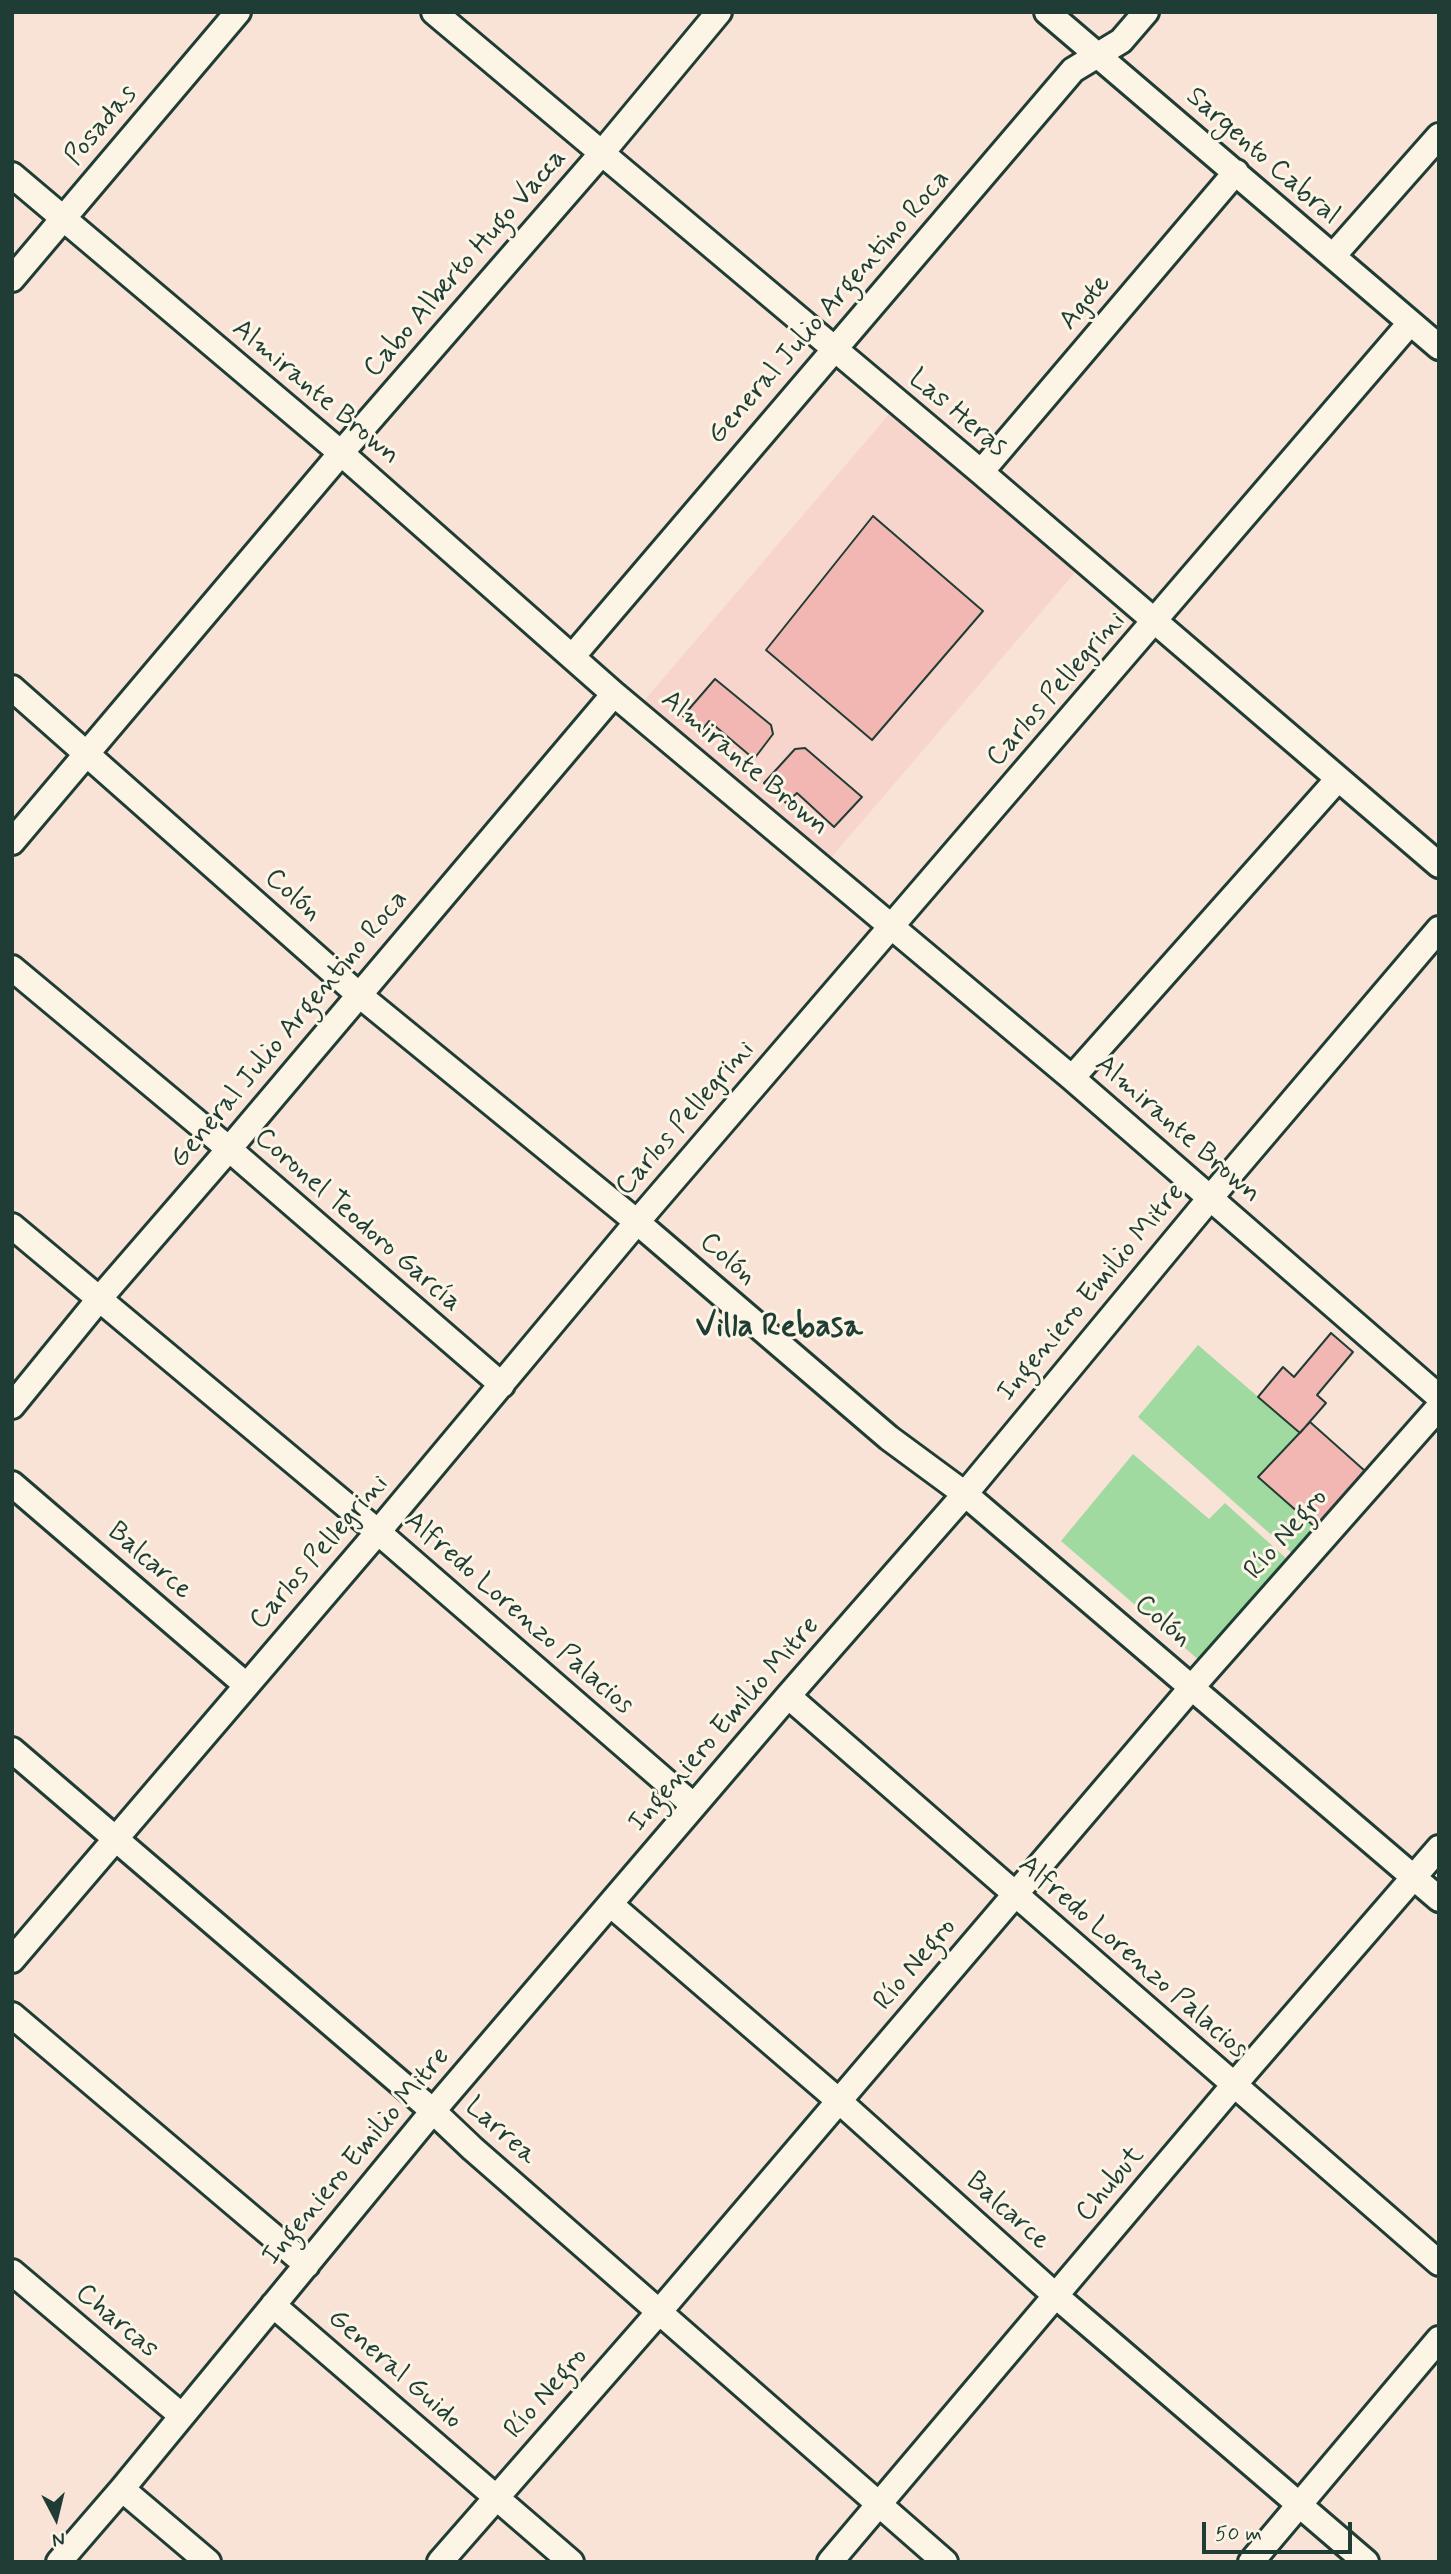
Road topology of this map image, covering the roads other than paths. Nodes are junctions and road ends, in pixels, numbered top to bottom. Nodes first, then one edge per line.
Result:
1 (238, 12) edge
2 (434, 12) edge
3 (719, 12) edge
4 (1047, 12) edge
5 (1146, 12) edge
6 (1097, 55) junction
7 (1439, 136) edge
8 (601, 154) junction
9 (1236, 172) junction
10 (12, 175) edge
11 (63, 219) junction
12 (1333, 256) junction
13 (12, 279) edge
14 (1410, 323) junction
15 (1439, 346) edge
16 (834, 348) junction
17 (341, 453) junction
18 (981, 472) junction
19 (1155, 622) junction
20 (572, 657) junction
21 (12, 688) edge
22 (614, 694) junction
23 (86, 754) junction
24 (1337, 780) junction
25 (12, 842) edge
26 (1439, 865) edge
27 (891, 927) junction
28 (1439, 929) edge
29 (12, 968) edge
30 (358, 994) junction
31 (1072, 1078) junction
32 (229, 1149) junction
33 (1211, 1198) junction
34 (637, 1222) junction
35 (12, 1226) edge
36 (100, 1298) junction
37 (502, 1385) junction
38 (1439, 1397) edge
39 (12, 1406) edge
40 (1439, 1407) edge
41 (12, 1484) edge
42 (965, 1494) junction
43 (378, 1532) junction
44 (246, 1685) junction
45 (1192, 1687) junction
46 (788, 1696) junction
47 (12, 1750) edge
48 (694, 1805) junction
49 (117, 1840) junction
50 (1439, 1848) edge
51 (1414, 1877) junction
52 (1015, 1894) junction
53 (1439, 1899) edge
54 (610, 1904) junction
55 (12, 1960) edge
56 (12, 2015) edge
57 (1233, 2086) junction
58 (839, 2101) junction
59 (433, 2111) junction
60 (1439, 2263) edge
61 (307, 2265) junction
62 (12, 2272) edge
63 (1056, 2296) junction
64 (274, 2305) junction
65 (659, 2312) junction
66 (1439, 2339) edge
67 (182, 2416) junction
68 (122, 2489) junction
69 (496, 2497) junction
70 (879, 2505) junction
71 (1300, 2505) junction
72 (60, 2562) edge
73 (208, 2562) edge
74 (440, 2562) edge
75 (571, 2562) edge
76 (830, 2562) edge
77 (945, 2562) edge
78 (1251, 2562) edge
79 (1366, 2562) edge

1 - 11 street, Posadas
2 - 8 street, Las Heras
3 - 8 street, Cabo Alberto Hugo Vacca
4 - 6 street, Sargento Cabral
5 - 6 street, General Julio Argentino Roca
6 - 9 street, Sargento Cabral
6 - 16 street, General Julio Argentino Roca
7 - 12 street
8 - 16 street, Las Heras
8 - 17 street, Cabo Alberto Hugo Vacca
9 - 12 street, Sargento Cabral
9 - 18 street, Agote
10 - 11 street, Almirante Brown
11 - 13 street, Posadas
11 - 17 street, Almirante Brown
12 - 14 street, Sargento Cabral
14 - 15 street, Sargento Cabral
14 - 19 street, Carlos Pellegrini
16 - 18 street, Las Heras
16 - 20 street, General Julio Argentino Roca
17 - 20 street, Almirante Brown
17 - 23 street, Cabo Alberto Hugo Vacca
18 - 19 street, Las Heras
19 - 24 street, Las Heras
19 - 27 street, Carlos Pellegrini
20 - 22 street, Almirante Brown
21 - 23 street, Colón
22 - 27 street, Almirante Brown
22 - 30 street, General Julio Argentino Roca
23 - 25 street, Cabo Alberto Hugo Vacca
23 - 30 street, Colón
24 - 26 street, Las Heras
24 - 31 street
27 - 31 street, Almirante Brown
27 - 34 street, Carlos Pellegrini
28 - 33 street, Ingeniero Emilio Mitre
29 - 32 street, Coronel Teodoro García
30 - 32 street, General Julio Argentino Roca
30 - 34 street, Colón
31 - 33 street, Almirante Brown
32 - 36 street, General Julio Argentino Roca
32 - 37 street, Coronel Teodoro García
33 - 38 street, Almirante Brown
33 - 42 street, Ingeniero Emilio Mitre
34 - 37 street, Carlos Pellegrini
34 - 42 street, Colón
35 - 36 street, Alfredo Lorenzo Palacios
36 - 39 street, General Julio Argentino Roca
36 - 43 street, Alfredo Lorenzo Palacios
37 - 43 street, Carlos Pellegrini
40 - 45 street, Río Negro
41 - 44 street, Balcarce
42 - 45 street, Colón
42 - 46 street, Ingeniero Emilio Mitre
43 - 44 street, Carlos Pellegrini
43 - 48 street, Alfredo Lorenzo Palacios
44 - 49 street, Carlos Pellegrini
45 - 51 street, Colón
45 - 52 street, Río Negro
46 - 48 street, Ingeniero Emilio Mitre
46 - 52 street, Alfredo Lorenzo Palacios
47 - 49 street, Larrea
48 - 54 street, Ingeniero Emilio Mitre
49 - 55 street, Carlos Pellegrini
49 - 59 street, Larrea
50 - 51 street, Chubut
51 - 53 street, Colón
51 - 57 street, Chubut
52 - 57 street, Alfredo Lorenzo Palacios
52 - 58 street, Río Negro
54 - 58 street, Balcarce
54 - 59 street, Ingeniero Emilio Mitre
56 - 61 street
57 - 60 street, Alfredo Lorenzo Palacios
57 - 63 street, Chubut
58 - 63 street, Balcarce
58 - 65 street, Río Negro
59 - 61 street, Ingeniero Emilio Mitre
59 - 65 street, Larrea
61 - 64 street, Ingeniero Emilio Mitre
62 - 67 street, Charcas
63 - 70 street, Chubut
63 - 71 street, Balcarce
64 - 67 street, Ingeniero Emilio Mitre
64 - 69 street, General Guido
65 - 69 street, Río Negro
65 - 70 street, Larrea
66 - 71 street
67 - 68 street, Ingeniero Emilio Mitre
68 - 72 street, Ingeniero Emilio Mitre
68 - 73 street
69 - 74 street, Río Negro
69 - 75 street, General Guido
70 - 76 street, Chubut
70 - 77 street, Larrea
71 - 78 street
71 - 79 street, Balcarce

